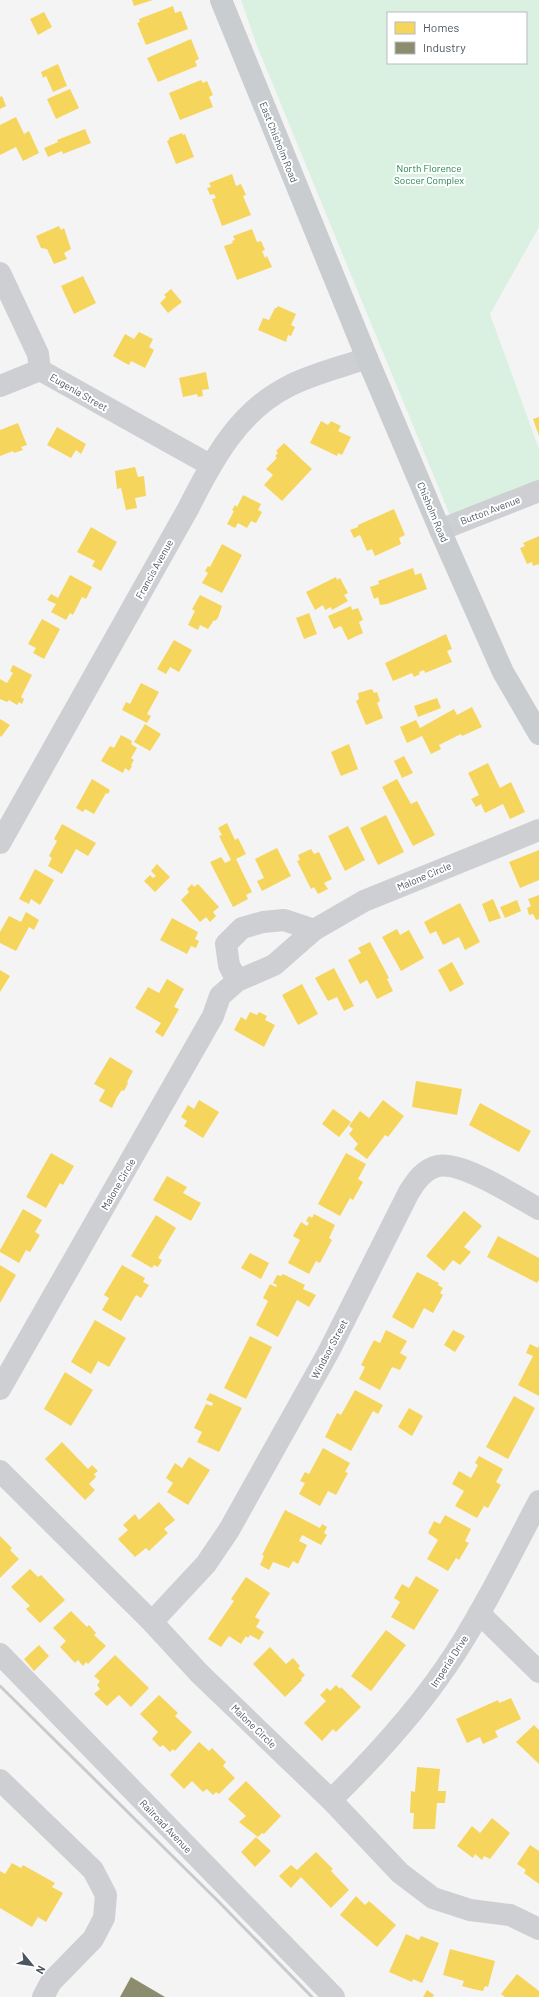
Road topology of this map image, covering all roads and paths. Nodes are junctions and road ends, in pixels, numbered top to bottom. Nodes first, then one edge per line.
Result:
1 (221, 0) edge
2 (0, 273) edge
3 (338, 284) joint
4 (367, 358) junction
5 (40, 370) junction
6 (0, 386) edge
7 (210, 466) junction
8 (539, 491) edge
9 (440, 530) junction
10 (539, 734) edge
11 (539, 830) edge
12 (0, 843) edge
13 (314, 930) junction
14 (237, 981) junction
15 (539, 1210) edge
16 (0, 1389) edge
17 (0, 1471) edge
18 (539, 1501) edge
19 (479, 1612) junction
20 (152, 1622) junction
21 (0, 1654) edge
22 (539, 1672) edge
23 (0, 1780) edge
24 (331, 1800) junction
25 (539, 1929) edge
26 (43, 1997) edge
27 (334, 1997) edge

1 - 3 main road, East Chisholm Road
2 - 5 street, Eugenia Street
3 - 4 main road, Chisholm Road
4 - 7 street, Francis Avenue
4 - 9 main road, Chisholm Road
5 - 6 street
5 - 7 street, Eugenia Street
7 - 12 street, Francis Avenue
8 - 9 street, Button Avenue
9 - 10 main road, Chisholm Road
11 - 13 street, Malone Circle
13 - 14 street, Malone Circle
13 - 14 street
14 - 16 street, Malone Circle
15 - 20 street, Windsor Street
17 - 20 street, Malone Circle
18 - 19 street, Imperial Drive
19 - 22 street
19 - 24 street, Imperial Drive
20 - 24 street, Malone Circle
21 - 27 street, Railroad Avenue
23 - 26 street
24 - 25 street, Malone Circle

